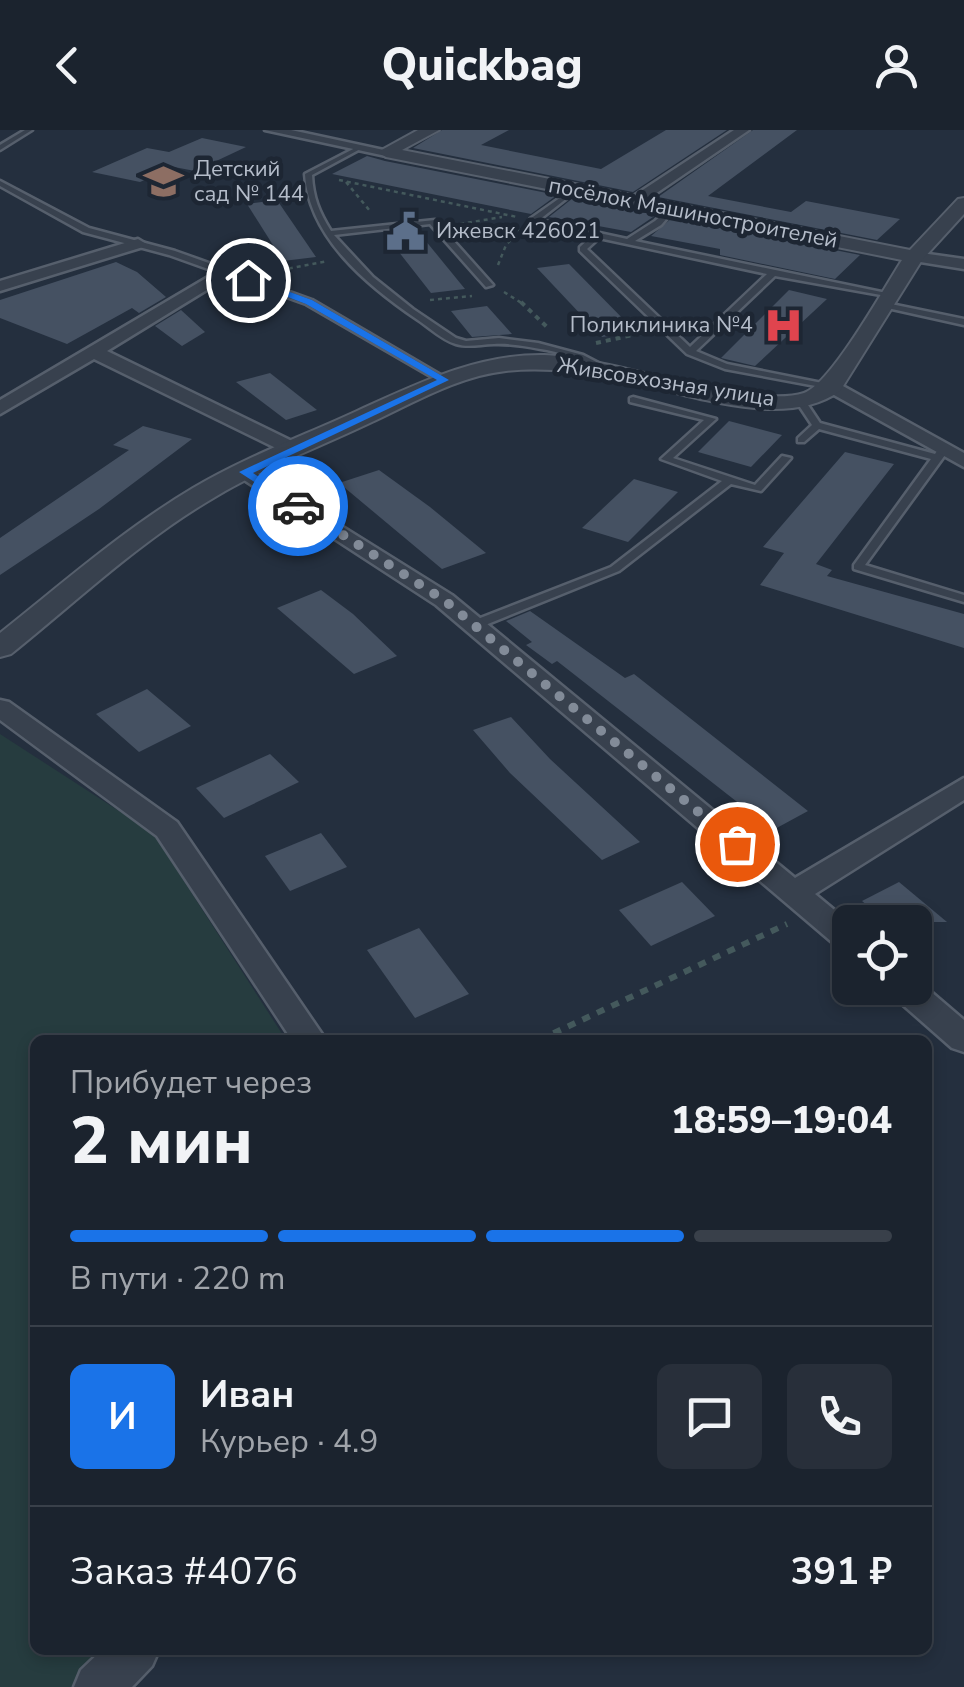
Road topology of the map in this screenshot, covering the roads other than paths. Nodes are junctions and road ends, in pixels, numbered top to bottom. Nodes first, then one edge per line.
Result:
1 (29, 130) edge
2 (272, 130) edge
3 (431, 130) edge
4 (743, 130) edge
5 (361, 147) junction
6 (0, 148) edge
7 (386, 152) junction
8 (0, 183) edge
9 (574, 190) junction
10 (634, 202) junction
11 (964, 203) edge
12 (672, 209) junction
13 (330, 233) junction
14 (596, 236) junction
15 (628, 242) junction
16 (138, 244) junction
17 (914, 257) junction
18 (964, 264) edge
19 (225, 272) junction
20 (772, 272) junction
21 (489, 285) road end
22 (0, 286) edge
23 (889, 300) junction
24 (964, 322) edge
25 (536, 348) junction
26 (93, 351) junction
27 (690, 352) junction
28 (591, 358) junction
29 (501, 364) junction
30 (444, 380) junction
31 (832, 386) junction
32 (633, 400) dead end
33 (801, 401) junction
34 (0, 408) edge
35 (817, 425) junction
36 (801, 440) dead end
37 (293, 449) junction
38 (941, 453) junction
39 (786, 458) dead end
40 (964, 461) edge
41 (244, 472) junction
42 (730, 480) junction
43 (964, 599) edge
44 (474, 625) junction
45 (0, 648) edge
46 (0, 708) edge
47 (964, 787) edge
48 (805, 901) junction
49 (832, 924) edge
50 (925, 1005) edge
51 (307, 1035) edge
52 (964, 1039) edge
53 (131, 1655) edge
54 (98, 1687) edge

1 - 6 lane
2 - 5 street
3 - 7 street
4 - 10 street
5 - 7 street
5 - 13 lane
7 - 9 street, посёлок Машиностроителей
8 - 16 lane
9 - 10 street, посёлок Машиностроителей
9 - 14 lane
10 - 12 street, посёлок Машиностроителей
11 - 17 street
12 - 15 lane
12 - 17 street, посёлок Машиностроителей
13 - 21 lane
13 - 25 lane
14 - 15 lane
14 - 27 lane
15 - 20 lane
16 - 19 lane
16 - 22 street
17 - 18 street
17 - 23 street
19 - 26 street
19 - 30 lane
20 - 23 lane
20 - 27 lane
23 - 24 lane
23 - 31 street
25 - 28 lane
25 - 29 lane
26 - 34 street
26 - 37 street
27 - 31 lane
28 - 29 street, Живсовхозная улица
28 - 33 street, Живсовхозная улица
29 - 30 street, Живсовхозная улица
30 - 37 street, Живсовхозная улица
31 - 33 street, Живсовхозная улица
31 - 38 street
32 - 42 lane
33 - 35 lane
35 - 36 lane
35 - 38 lane
37 - 41 street, Живсовхозная улица
38 - 40 street
38 - 43 lane
39 - 42 lane
41 - 44 street
41 - 45 street, Живсовхозная улица
42 - 44 lane
44 - 48 street
46 - 51 street
47 - 48 street
48 - 49 street
50 - 52 street
53 - 54 street

